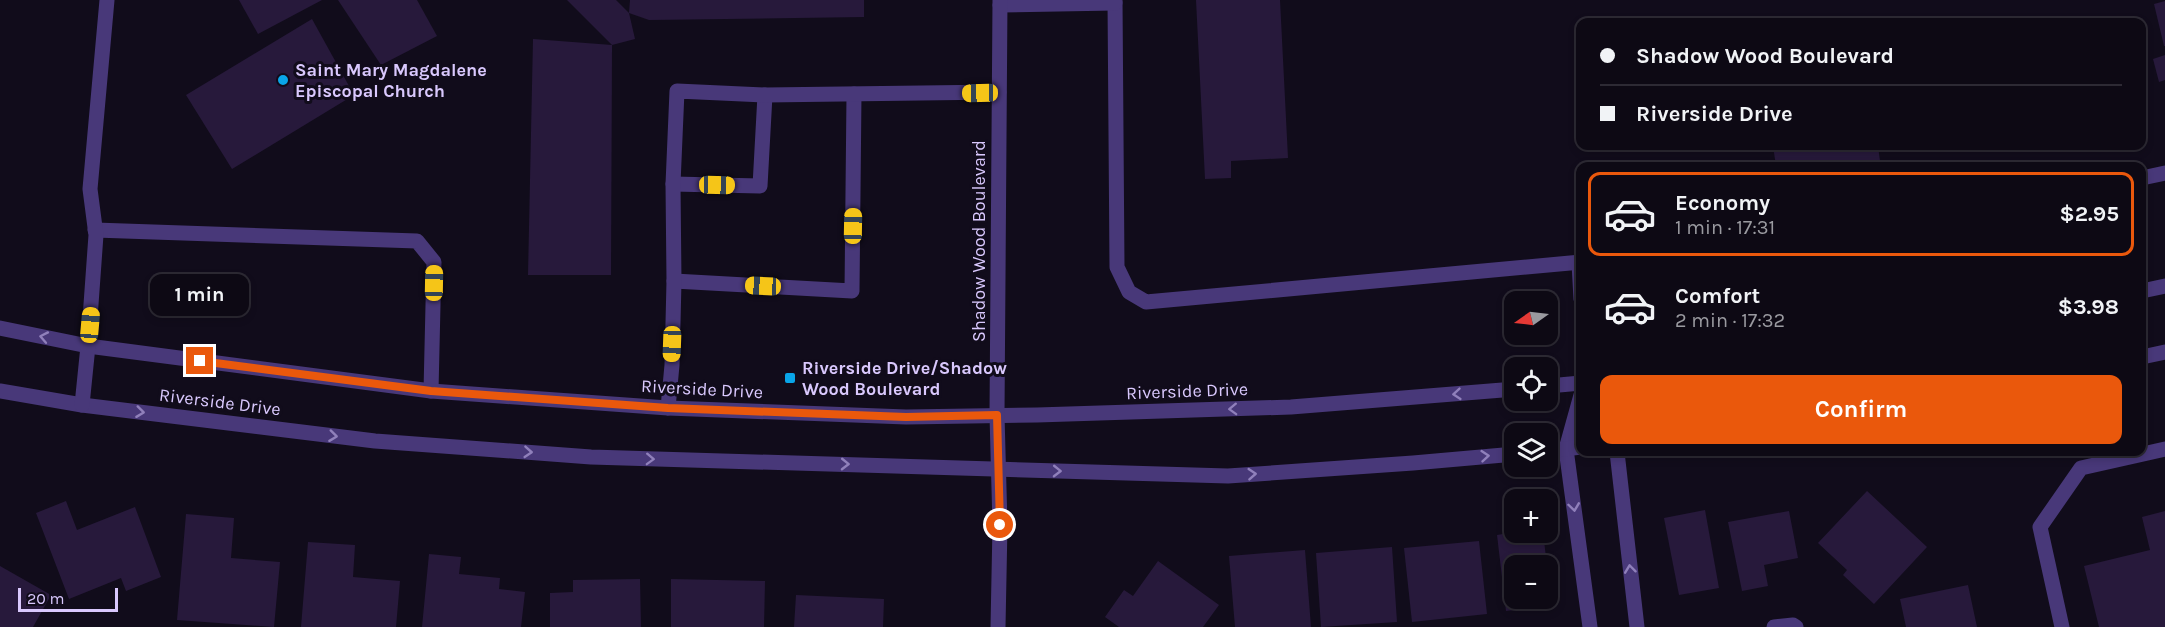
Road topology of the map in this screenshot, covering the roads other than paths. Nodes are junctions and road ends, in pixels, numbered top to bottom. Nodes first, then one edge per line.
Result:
1 (107, 0) edge
2 (1115, 1) edge
3 (1000, 2) edge
4 (999, 92) junction
5 (765, 94) junction
6 (854, 94) junction
7 (2165, 173) edge
8 (2146, 177) edge
9 (673, 184) junction
10 (95, 230) junction
11 (1576, 262) edge
12 (674, 281) junction
13 (2165, 286) edge
14 (2146, 290) edge
15 (0, 328) edge
16 (88, 346) junction
17 (2165, 352) edge
18 (2146, 356) edge
19 (1576, 383) edge
20 (1558, 385) edge
21 (1504, 390) edge
22 (0, 391) edge
23 (431, 391) junction
24 (82, 405) junction
25 (668, 408) junction
26 (997, 415) junction
27 (1576, 428) edge
28 (1573, 448) edge
29 (1558, 449) edge
30 (2165, 449) edge
31 (2146, 453) edge
32 (1504, 455) edge
33 (1617, 456) edge
34 (2134, 456) edge
35 (999, 470) junction
36 (998, 627) edge
37 (1590, 627) edge
38 (1637, 627) edge
39 (1774, 627) edge
40 (1796, 627) edge
41 (2062, 627) edge

1 - 10 street
2 - 3 street
2 - 11 street
3 - 4 street, Shadow Wood Boulevard
4 - 6 street
4 - 26 street, Shadow Wood Boulevard
5 - 6 street
5 - 9 street
5 - 9 street
6 - 12 street
7 - 8 street
9 - 12 street
10 - 16 street
10 - 23 street
12 - 25 street
13 - 14 street
16 -> 15 street, Riverside Drive
16 - 23 street, Riverside Drive
16 - 24 street
17 - 18 street
19 - 20 street
21 -> 26 street, Riverside Drive
22 - 24 street, Riverside Drive
23 - 25 street, Riverside Drive
24 -> 35 street, Riverside Drive
25 - 26 street, Riverside Drive
26 - 35 street, Shadow Wood Boulevard
27 - 28 street
28 - 29 street
28 -> 37 street
30 - 31 street
35 -> 32 street, Riverside Drive
38 -> 33 street
34 - 41 street
35 - 36 street, Shadow Wood Boulevard
39 - 40 street

